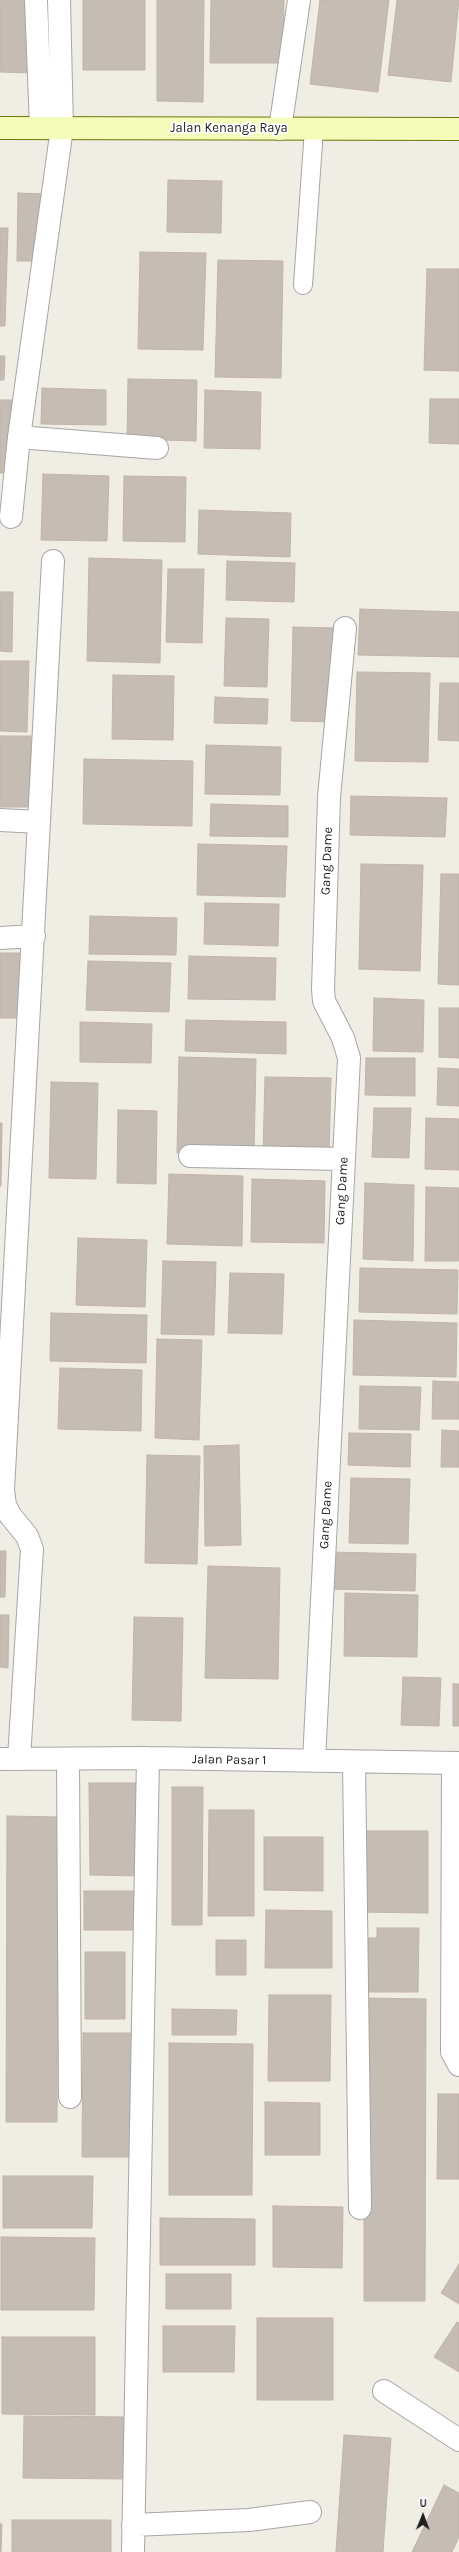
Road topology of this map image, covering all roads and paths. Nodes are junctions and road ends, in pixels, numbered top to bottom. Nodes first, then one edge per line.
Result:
1 (36, 0) edge
2 (59, 0) edge
3 (299, 0) edge
4 (0, 128) edge
5 (52, 128) junction
6 (280, 129) junction
7 (314, 129) junction
8 (459, 129) edge
9 (303, 286) dead end
10 (19, 437) junction
11 (157, 448) dead end
12 (11, 516) dead end
13 (53, 561) dead end
14 (345, 628) dead end
15 (0, 820) edge
16 (39, 822) junction
17 (34, 936) junction
18 (0, 938) edge
19 (190, 1156) dead end
20 (344, 1159) junction
21 (148, 1758) junction
22 (9, 1759) edge
23 (68, 1760) junction
24 (314, 1761) junction
25 (354, 1762) junction
26 (456, 1763) edge
27 (459, 2065) edge
28 (70, 2097) dead end
29 (360, 2208) dead end
30 (384, 2391) dead end
31 (459, 2440) edge
32 (310, 2512) dead end
33 (133, 2525) junction
34 (133, 2552) edge

1 - 5 street
2 - 5 street
3 - 6 street
4 - 5 street, Jalan Kenanga Raya
5 - 6 street, Jalan Kenanga Raya
5 - 10 street
6 - 7 street, Jalan Kenanga Raya
7 - 8 street, Jalan Kenanga Raya
7 - 9 lane
10 - 11 street
10 - 12 street
13 - 16 street
14 - 20 street, Gang Dame
15 - 16 street
16 - 17 street
17 - 18 street
17 - 22 street
19 - 20 street
20 - 24 street, Gang Dame
21 - 23 street, Jalan Pasar 1
21 - 24 street, Jalan Pasar 1
21 - 33 street
22 - 23 street, Jalan Pasar 1
23 - 28 street
24 - 25 street, Jalan Pasar 1
25 - 26 street, Jalan Pasar 1
25 - 29 street
26 - 27 street
30 - 31 street
32 - 33 street
33 - 34 street

